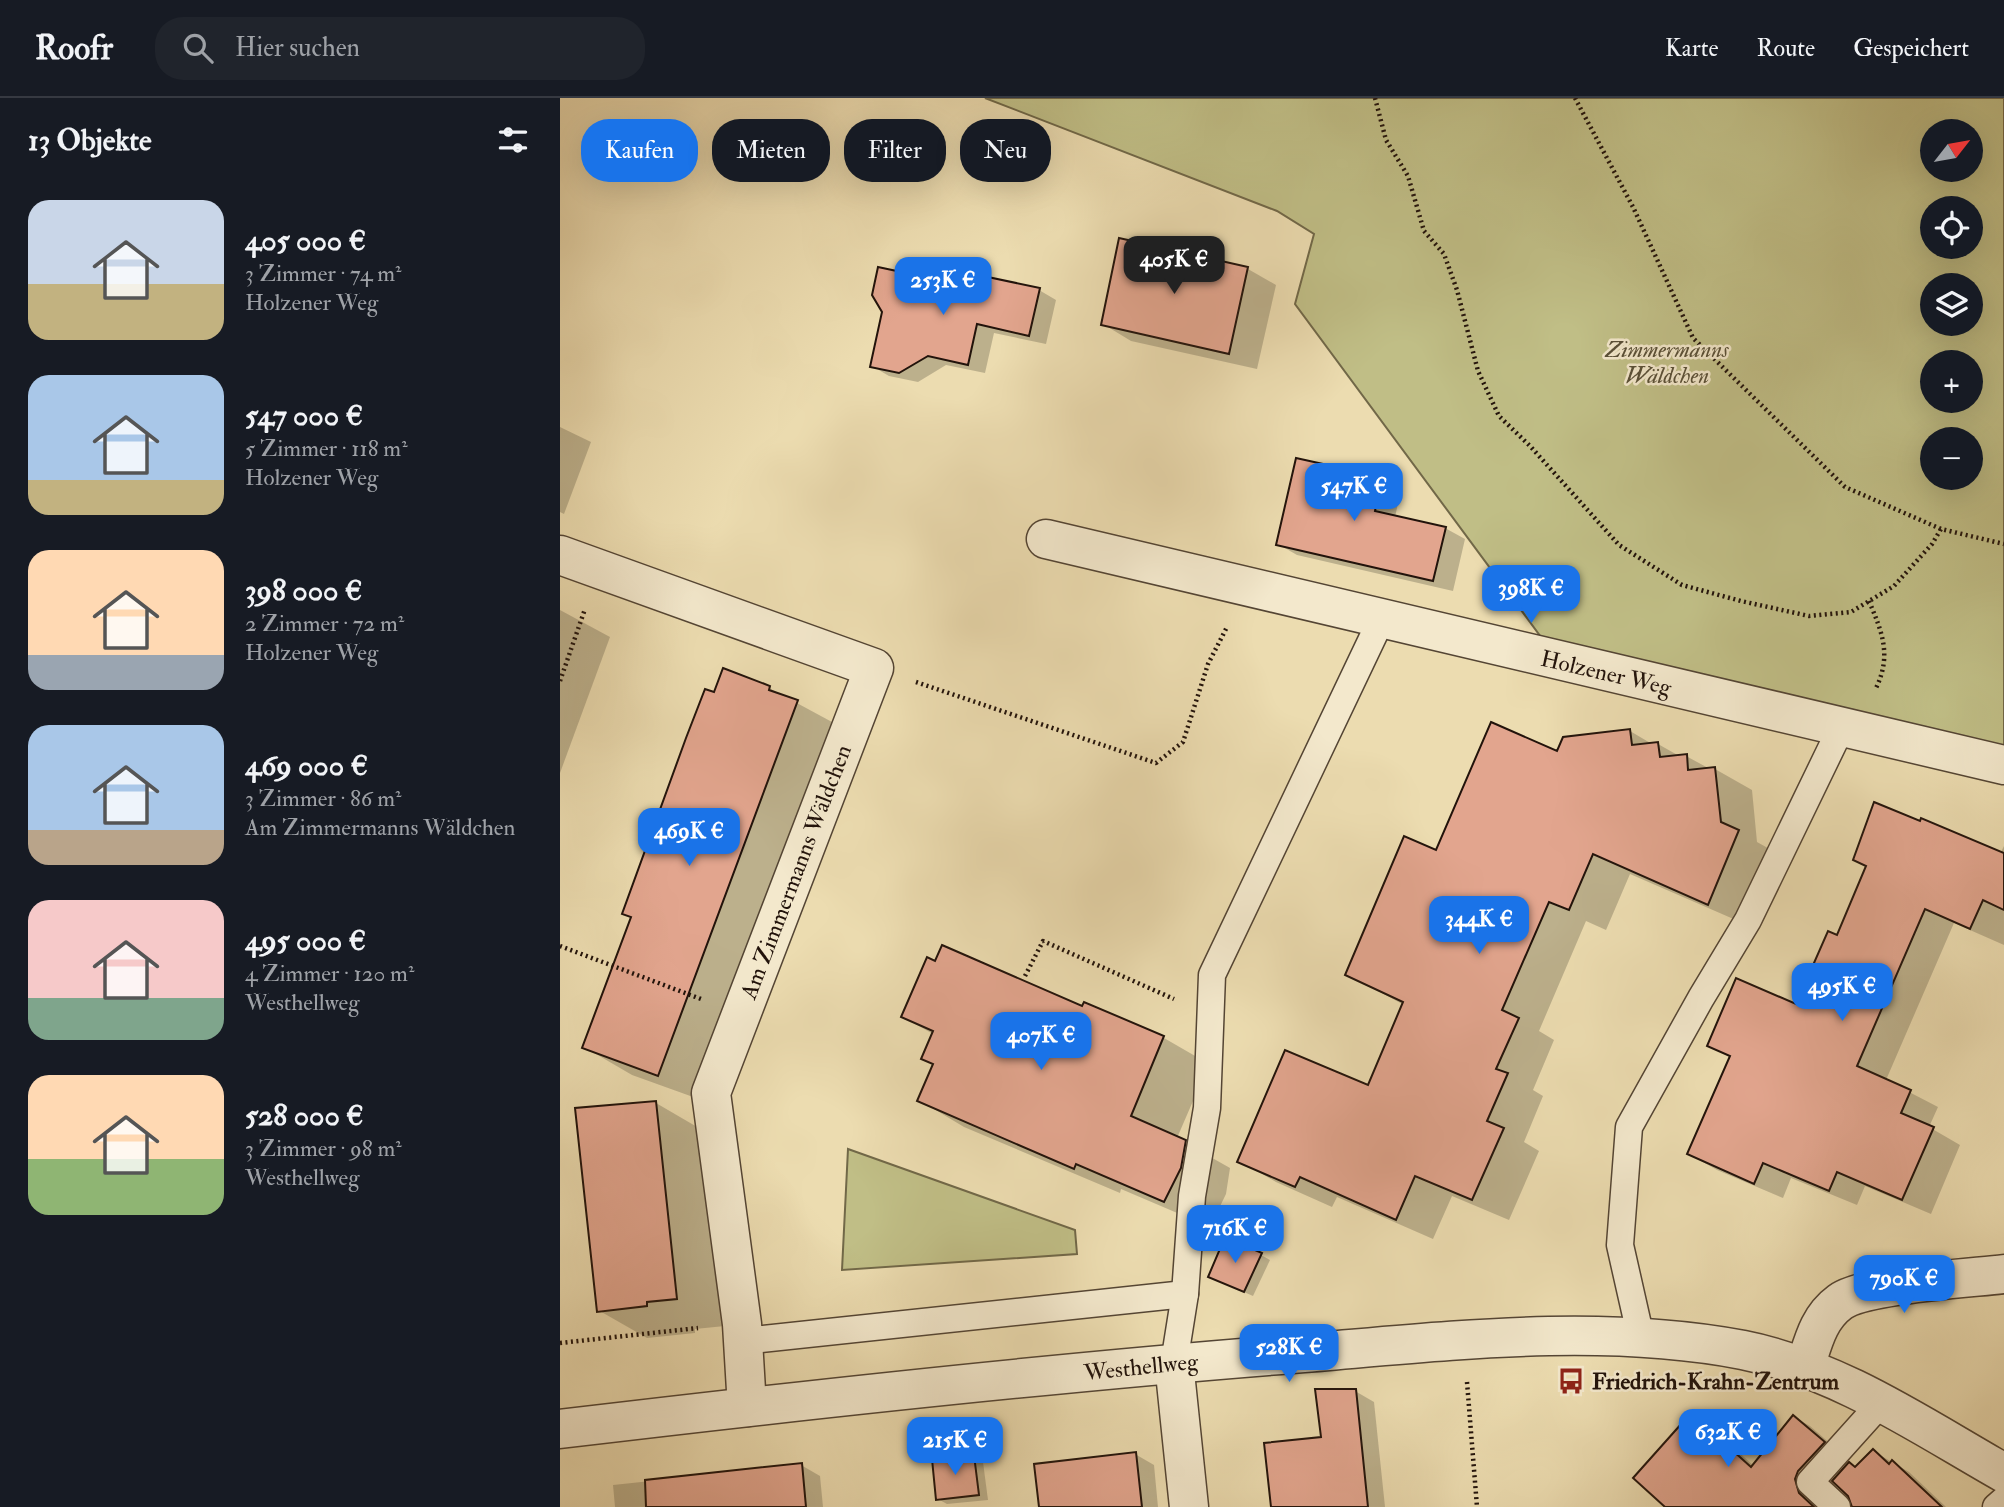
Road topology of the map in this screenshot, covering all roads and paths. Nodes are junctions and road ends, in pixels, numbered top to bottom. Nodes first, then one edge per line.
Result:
1 (1375, 98) edge
2 (1575, 98) edge
3 (1941, 529) junction
4 (1046, 539) dead end
5 (2004, 544) edge
6 (560, 555) edge
7 (600, 570) junction
8 (1247, 585) junction
9 (1869, 601) junction
10 (1381, 620) junction
11 (874, 668) junction
12 (560, 681) edge
13 (1841, 728) junction
14 (2004, 765) edge
15 (560, 946) edge
16 (1025, 976) dead end
17 (741, 1014) junction
18 (1210, 1015) junction
19 (2004, 1274) edge
20 (1185, 1294) junction
21 (743, 1332) junction
22 (1641, 1338) junction
23 (1466, 1340) junction
24 (560, 1343) edge
25 (1174, 1363) junction
26 (1805, 1367) junction
27 (1881, 1403) junction
28 (747, 1407) junction
29 (560, 1429) edge
30 (2004, 1473) edge
31 (2004, 1500) edge
32 (1189, 1507) edge
33 (1477, 1507) edge
34 (1837, 1507) edge
35 (1996, 1507) edge

1 - 9 path
2 - 3 path
3 - 5 path
3 - 9 path
4 - 8 street, Holzener Weg
6 - 7 street
7 - 11 street
7 - 12 path
8 - 10 street, Holzener Weg
8 - 11 path
9 - 13 path
10 - 13 street, Holzener Weg
10 - 18 lane
11 - 17 street, Am Zimmermanns Wäldchen
13 - 14 street, Holzener Weg
13 - 22 lane
15 - 17 path
16 - 18 path
17 - 21 street, Am Zimmermanns Wäldchen
18 - 20 lane
19 - 26 street
20 - 21 lane
20 - 25 lane
21 - 24 path
21 - 28 street, Am Zimmermanns Wäldchen
22 - 23 street, Westhellweg
22 - 26 street, Westhellweg
23 - 25 street, Westhellweg
23 - 33 path
25 - 28 street, Westhellweg
25 - 32 street
26 - 27 street, Westhellweg
27 - 30 street, Westhellweg
27 - 34 lane
28 - 29 street, Westhellweg
31 - 35 lane

